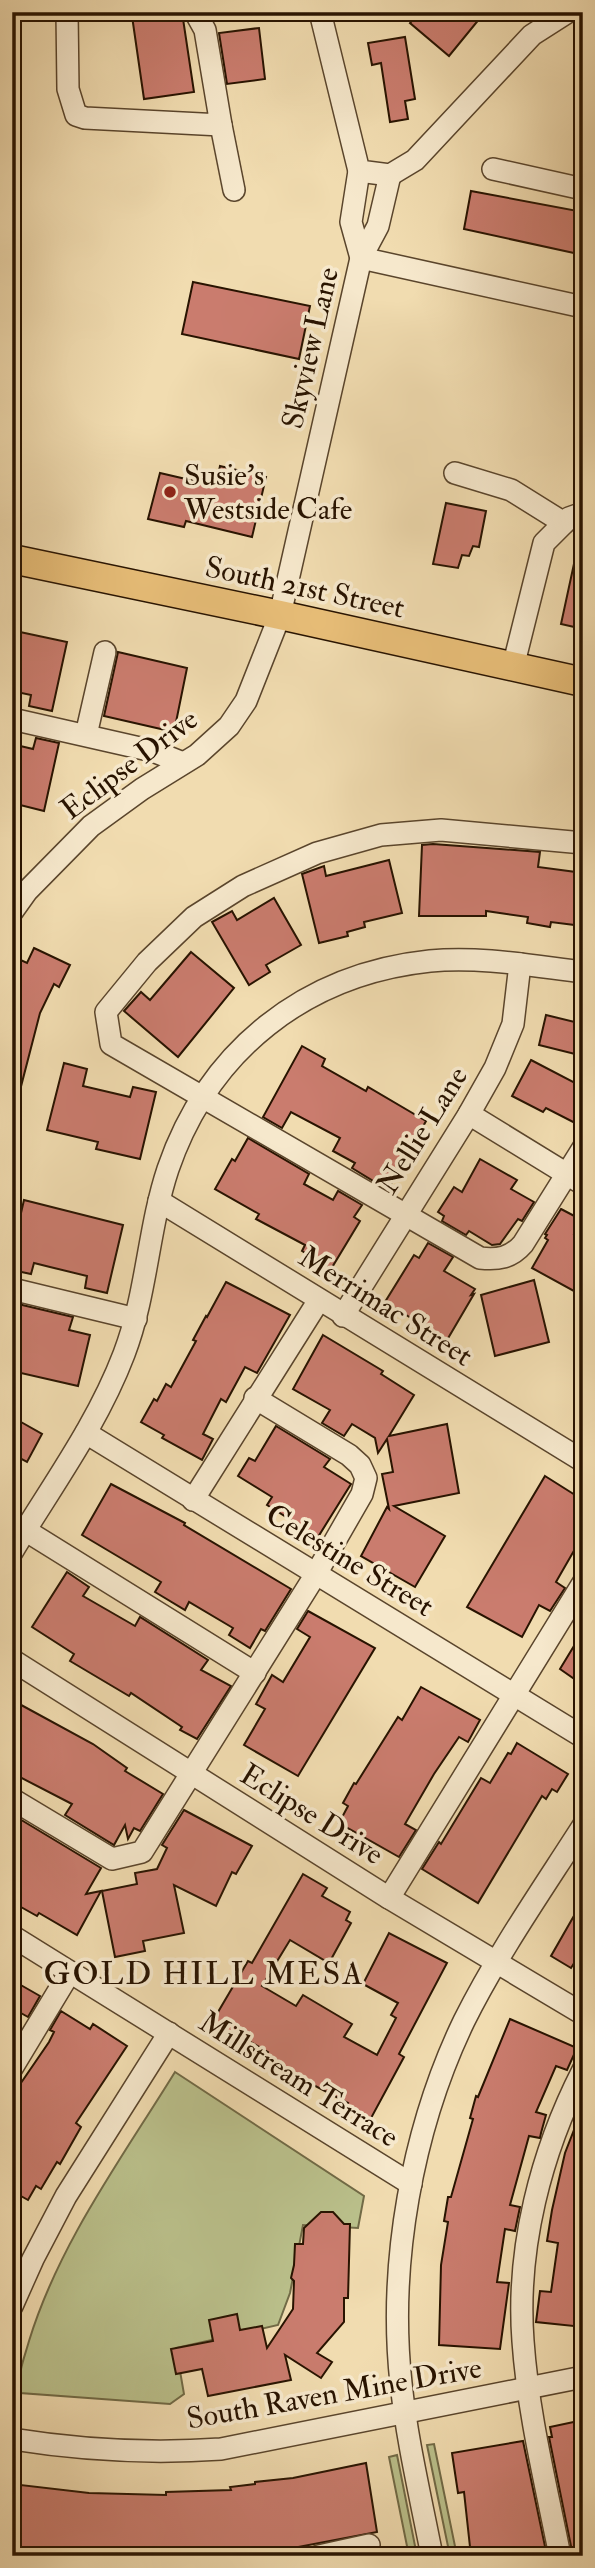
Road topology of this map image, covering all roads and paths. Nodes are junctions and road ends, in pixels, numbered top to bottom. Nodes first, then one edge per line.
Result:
1 (68, 12) edge
2 (195, 12) edge
3 (320, 12) edge
4 (568, 12) edge
5 (221, 125) junction
6 (493, 169) dead end
7 (359, 171) junction
8 (390, 175) junction
9 (583, 189) edge
10 (234, 190) dead end
11 (361, 258) junction
12 (583, 307) edge
13 (455, 473) dead end
14 (583, 513) edge
15 (564, 523) junction
16 (12, 559) edge
17 (280, 615) junction
18 (105, 652) dead end
19 (513, 667) junction
20 (583, 682) edge
21 (12, 719) edge
22 (86, 735) junction
23 (183, 763) junction
24 (583, 843) edge
25 (12, 912) edge
26 (520, 964) junction
27 (583, 972) edge
28 (203, 1096) junction
29 (469, 1114) junction
30 (583, 1148) edge
31 (575, 1180) edge
32 (159, 1201) junction
33 (404, 1215) junction
34 (12, 1289) edge
35 (319, 1300) junction
36 (343, 1315) junction
37 (136, 1319) junction
38 (255, 1398) junction
39 (86, 1433) junction
40 (583, 1461) edge
41 (193, 1500) junction
42 (25, 1530) junction
43 (12, 1552) edge
44 (316, 1574) junction
45 (583, 1583) edge
46 (12, 1660) edge
47 (255, 1673) junction
48 (514, 1695) junction
49 (583, 1737) edge
50 (192, 1773) junction
51 (12, 1799) edge
52 (583, 1826) edge
53 (389, 1898) junction
54 (12, 1936) edge
55 (496, 1961) junction
56 (70, 1972) junction
57 (583, 2014) edge
58 (169, 2033) junction
59 (12, 2068) edge
60 (583, 2070) edge
61 (411, 2184) junction
62 (12, 2306) edge
63 (583, 2377) edge
64 (528, 2387) junction
65 (405, 2413) junction
66 (12, 2439) edge
67 (369, 2545) dead end
68 (319, 2556) edge
69 (432, 2556) edge
70 (560, 2556) edge

1 - 5 street
2 - 5 street
3 - 7 street, Skyview Lane
4 - 8 street
5 - 10 street
6 - 9 street
7 - 8 street
7 - 11 street, Skyview Lane
8 - 11 street, Skyview Lane
11 - 12 street
11 - 17 street, Skyview Lane
13 - 15 street
14 - 15 street
15 - 19 street
16 - 17 main road, South 21st Street
17 - 19 main road, South 21st Street
17 - 23 street, Eclipse Drive
18 - 22 street
19 - 20 main road, South 21st Street
21 - 22 street
22 - 23 street
23 - 25 street, Eclipse Drive
24 - 28 street
26 - 27 street
26 - 28 street
26 - 29 street, Nellie Lane
28 - 32 street
28 - 33 street
29 - 31 street
29 - 33 street, Nellie Lane
30 - 31 street
31 - 33 street
32 - 35 street, Merrimac Street
32 - 37 street
33 - 36 street, Nellie Lane
34 - 37 street
35 - 36 street, Merrimac Street
35 - 38 street
36 - 40 street, Merrimac Street
37 - 39 street
38 - 41 street
38 - 44 street
39 - 41 street, Celestine Street
39 - 42 street
41 - 44 street, Celestine Street
42 - 43 street
42 - 47 street
44 - 47 street
44 - 48 street, Celestine Street
45 - 48 street
46 - 50 street, Eclipse Drive
47 - 50 street
48 - 49 street, Celestine Street
48 - 53 street
50 - 51 street
50 - 53 street, Eclipse Drive
52 - 55 street
53 - 55 street, Eclipse Drive
54 - 56 street, Millstream Terrace
55 - 57 street, Eclipse Drive
55 - 61 street
56 - 58 street, Millstream Terrace
56 - 59 street
58 - 61 street, Millstream Terrace
58 - 62 street
60 - 64 street
61 - 65 street
63 - 64 street, South Raven Mine Drive
64 - 65 street, South Raven Mine Drive
64 - 70 street
65 - 66 street, South Raven Mine Drive
65 - 69 street
67 - 68 street

